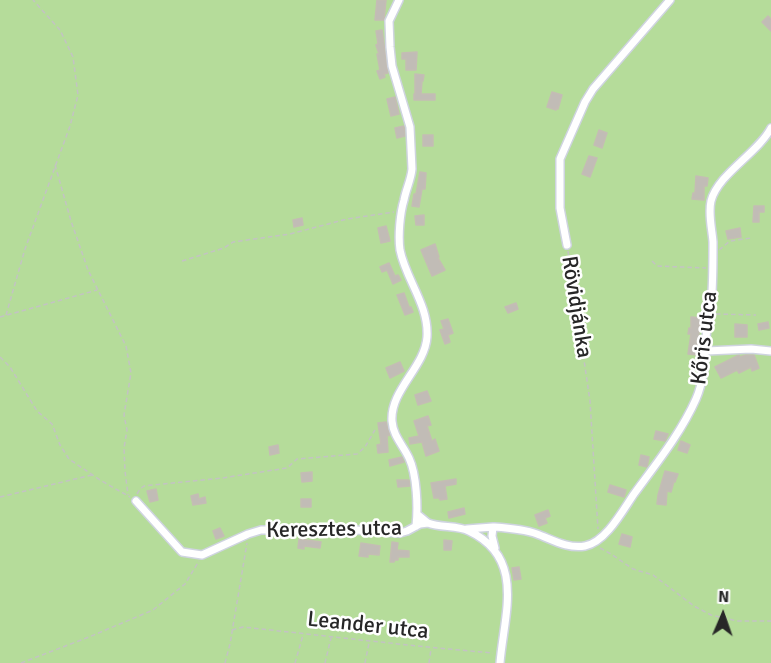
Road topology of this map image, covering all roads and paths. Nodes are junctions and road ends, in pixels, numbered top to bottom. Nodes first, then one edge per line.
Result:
1 (33, 0) edge
2 (399, 0) edge
3 (670, 0) edge
4 (771, 128) edge
5 (55, 165) junction
6 (401, 211) junction
7 (751, 238) dead end
8 (567, 245) joint
9 (712, 257) junction
10 (182, 261) dead end
11 (652, 261) dead end
12 (712, 269) junction
13 (98, 290) junction
14 (709, 313) junction
15 (6, 315) junction
16 (756, 315) dead end
17 (0, 317) edge
18 (706, 351) junction
19 (771, 351) edge
20 (0, 357) edge
21 (375, 430) dead end
22 (92, 475) junction
23 (128, 496) junction
24 (0, 497) edge
25 (136, 501) junction
26 (417, 514) junction
27 (428, 523) junction
28 (416, 526) junction
29 (493, 527) junction
30 (467, 529) junction
31 (248, 534) junction
32 (599, 539) junction
33 (591, 544) junction
34 (495, 549) junction
35 (202, 555) junction
36 (771, 621) edge
37 (232, 630) junction
38 (303, 634) junction
39 (331, 637) junction
40 (369, 642) junction
41 (431, 648) junction
42 (501, 653) junction
43 (21, 663) edge
44 (225, 663) edge
45 (295, 663) edge
46 (325, 663) edge
47 (365, 663) edge
48 (429, 663) edge
49 (500, 663) edge

1 - 5 path
2 - 6 street
3 - 8 street, Rövidjánka
4 - 9 street, Kőris utca
5 - 13 path
5 - 15 path
6 - 10 path
6 - 26 street
7 - 9 path
8 - 32 path, Rövidjánka
9 - 12 street, Kőris utca
11 - 12 path
12 - 14 street, Kőris utca
13 - 15 path
13 - 23 path
14 - 16 path
14 - 18 street, Kőris utca
15 - 17 path
18 - 19 street
18 - 32 street, Kőris utca
20 - 22 path
21 - 25 path
22 - 23 path
22 - 24 path
23 - 25 path
25 - 35 street
26 - 27 street, Keresztes utca
26 - 28 street, Keresztes utca
27 - 28 street, Keresztes utca
27 - 30 street, Keresztes utca
28 - 31 street, Keresztes utca
29 - 30 street
29 - 33 street
29 - 34 street
30 - 34 street, Keresztes utca
31 - 35 street, Keresztes utca
31 - 37 path
32 - 33 street
33 - 36 path
34 - 42 street
35 - 43 path
37 - 38 path, Leander utca
37 - 44 path
38 - 39 path, Leander utca
38 - 45 path
39 - 40 path, Leander utca
39 - 46 path
40 - 41 path, Leander utca
40 - 47 path
41 - 42 path, Leander utca
41 - 48 path
42 - 49 street

